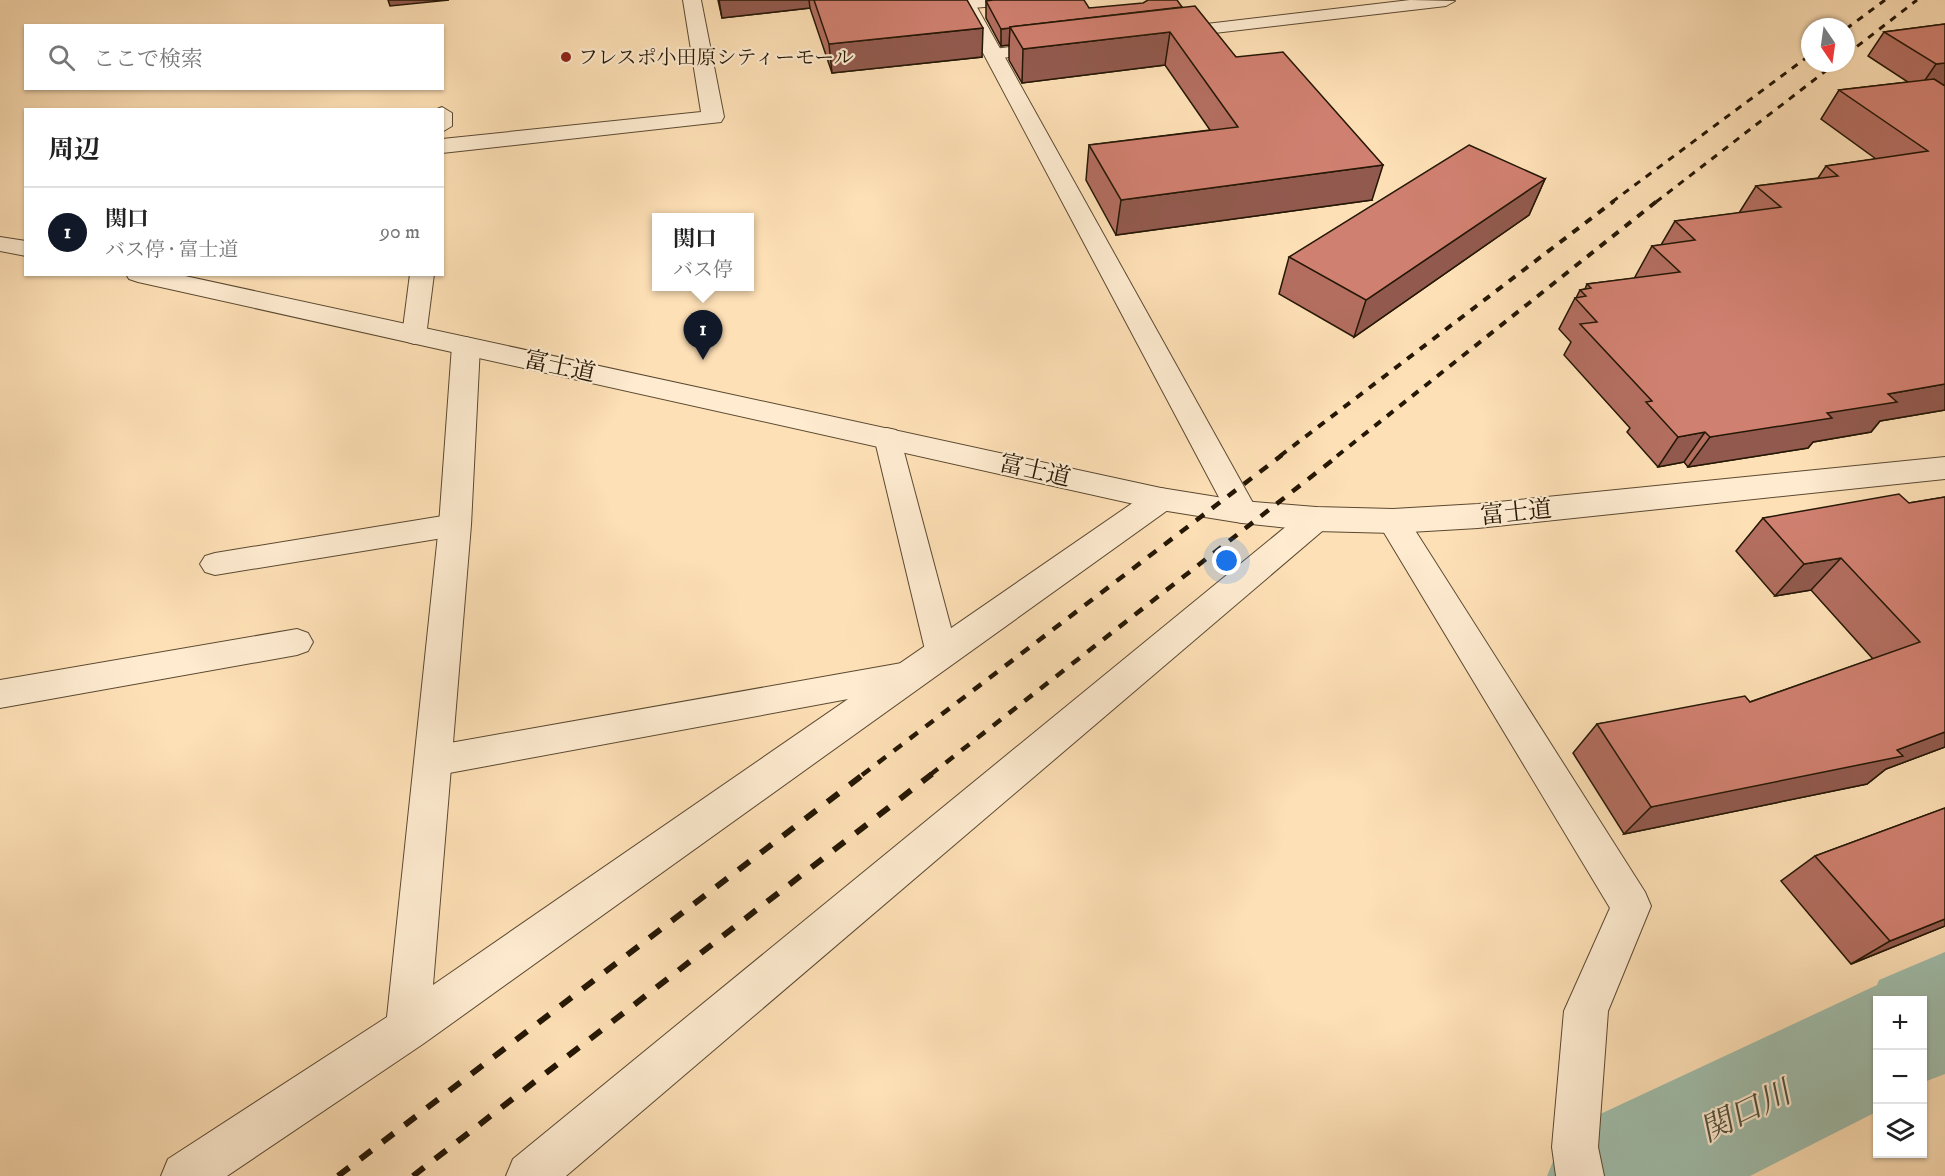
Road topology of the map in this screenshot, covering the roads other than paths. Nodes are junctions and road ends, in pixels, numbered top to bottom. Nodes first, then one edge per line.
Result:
1 (692, 0) edge
2 (1008, 0) edge
3 (1446, 0) edge
4 (966, 2) edge
5 (1149, 36) edge
6 (1065, 45) edge
7 (994, 54) junction
8 (444, 146) edge
9 (0, 244) edge
10 (24, 249) edge
11 (147, 276) edge
12 (422, 276) edge
13 (414, 336) junction
14 (466, 346) junction
15 (887, 437) junction
16 (1945, 468) edge
17 (1161, 499) junction
18 (1242, 512) junction
19 (1317, 519) junction
20 (1393, 520) junction
21 (455, 525) junction
22 (215, 564) dead end
23 (297, 642) dead end
24 (927, 664) junction
25 (0, 694) edge
26 (433, 760) junction
27 (408, 1029) junction
28 (1577, 1161) edge
29 (185, 1176) edge
30 (530, 1176) edge

1 - 8 street
2 - 4 lane
3 - 5 lane
4 - 7 street
6 - 7 lane
7 - 18 street
9 - 10 street
11 - 13 street, 富士道
12 - 13 lane
13 - 14 street, 富士道
14 - 15 street, 富士道
14 - 21 street
15 - 17 street, 富士道
15 - 24 lane
16 - 20 street, 富士道
17 - 18 street, 富士道
17 - 24 street
18 - 19 street, 富士道
19 - 20 street, 富士道
19 - 30 street
20 - 28 street
21 - 22 lane
21 - 26 street
23 - 25 lane
24 - 26 lane
24 - 27 street
26 - 27 street
27 - 29 street

